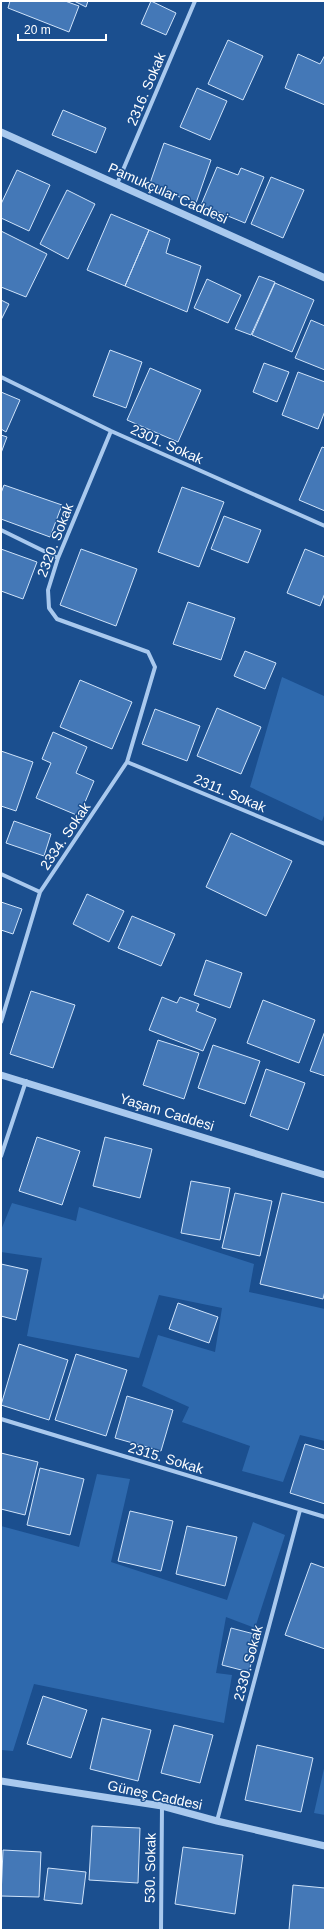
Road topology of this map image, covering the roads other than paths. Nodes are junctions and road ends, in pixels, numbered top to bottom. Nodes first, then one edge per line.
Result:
1 (195, 1) edge
2 (1, 132) edge
3 (117, 185) junction
4 (325, 278) edge
5 (1, 377) edge
6 (111, 431) junction
7 (325, 526) edge
8 (1, 530) edge
9 (58, 558) junction
10 (155, 667) joint
11 (127, 762) junction
12 (325, 844) edge
13 (1, 874) edge
14 (40, 892) junction
15 (1, 1022) edge
16 (1, 1075) edge
17 (26, 1081) junction
18 (1, 1156) edge
19 (325, 1174) edge
20 (1, 1419) edge
21 (300, 1510) junction
22 (325, 1517) edge
23 (1, 1781) edge
24 (162, 1806) junction
25 (217, 1821) junction
26 (325, 1846) edge
27 (161, 1930) edge

1 - 3 street, 2316. Sokak
2 - 3 street, Pamukçular Caddesi
3 - 4 street, Pamukçular Caddesi
5 - 6 street, 2301. Sokak
6 - 7 street, 2301. Sokak
6 - 9 street, 2320. Sokak
8 - 9 street
9 - 10 street, 2320. Sokak
10 - 11 street, 2334. Sokak
11 - 12 street, 2311. Sokak
11 - 14 street, 2334. Sokak
13 - 14 street
14 - 15 street, 2334. Sokak
16 - 17 street, Yaşam Caddesi
17 - 18 street
17 - 19 street, Yaşam Caddesi
20 - 21 street, 2315. Sokak
21 - 22 street, 2315. Sokak
21 - 25 street, 2330. Sokak
23 - 24 street, Güneş Caddesi
24 - 25 street, Güneş Caddesi
24 - 27 street, 530. Sokak
25 - 26 street, Güneş Caddesi

